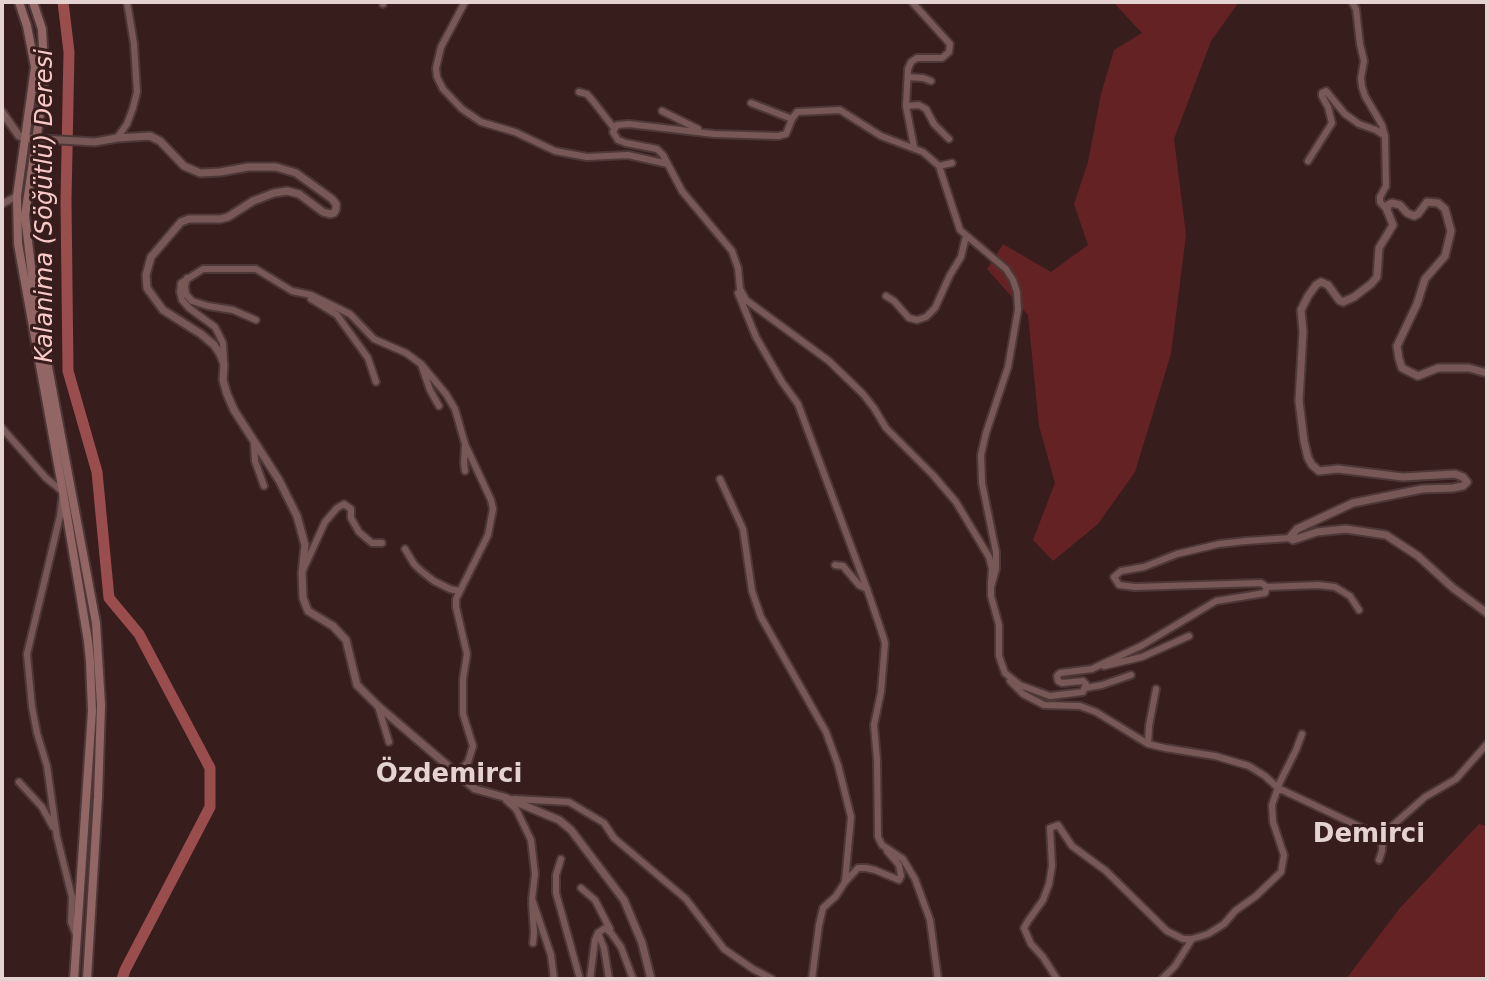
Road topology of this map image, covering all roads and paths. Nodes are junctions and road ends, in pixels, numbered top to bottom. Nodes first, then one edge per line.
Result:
1 (19, 2) edge
2 (33, 2) edge
3 (127, 2) edge
4 (465, 2) edge
5 (912, 2) edge
6 (1352, 2) edge
7 (908, 77) junction
8 (931, 81) dead end
9 (579, 92) dead end
10 (751, 103) dead end
11 (906, 106) junction
12 (662, 111) dead end
13 (2, 112) edge
14 (792, 119) junction
15 (614, 128) junction
16 (709, 134) junction
17 (1385, 136) junction
18 (25, 138) junction
19 (117, 138) junction
20 (949, 139) dead end
21 (40, 140) junction
22 (914, 147) junction
23 (1308, 161) dead end
24 (952, 163) dead end
25 (668, 164) junction
26 (939, 166) junction
27 (17, 196) junction
28 (2, 204) edge
29 (1387, 210) junction
30 (966, 236) junction
31 (187, 278) junction
32 (739, 284) junction
33 (301, 293) junction
34 (886, 296) dead end
35 (256, 320) dead end
36 (224, 364) junction
37 (421, 364) junction
38 (1487, 373) edge
39 (376, 382) dead end
40 (439, 406) dead end
41 (2, 428) edge
42 (254, 443) junction
43 (465, 444) junction
44 (465, 471) dead end
45 (720, 479) dead end
46 (264, 486) dead end
47 (63, 492) junction
48 (1290, 538) junction
49 (382, 543) dead end
50 (405, 549) dead end
51 (835, 565) dead end
52 (302, 573) junction
53 (991, 587) junction
54 (1267, 587) junction
55 (867, 589) junction
56 (459, 591) junction
57 (1359, 610) dead end
58 (1487, 613) edge
59 (1189, 636) dead end
60 (1100, 665) junction
61 (1005, 673) junction
62 (1131, 675) dead end
63 (1085, 688) junction
64 (1156, 689) dead end
65 (378, 706) junction
66 (1302, 734) dead end
67 (389, 742) dead end
68 (1148, 744) junction
69 (1487, 744) edge
70 (456, 774) junction
71 (19, 782) dead end
72 (1278, 788) junction
73 (504, 797) junction
74 (1383, 834) junction
75 (57, 838) junction
76 (882, 845) junction
77 (561, 859) dead end
78 (1379, 860) dead end
79 (845, 882) junction
80 (581, 888) dead end
81 (532, 899) junction
82 (598, 933) junction
83 (611, 933) junction
84 (77, 938) junction
85 (1192, 939) junction
86 (533, 943) dead end
87 (651, 978) edge
88 (74, 979) edge
89 (87, 979) edge
90 (554, 979) edge
91 (580, 979) edge
92 (590, 979) edge
93 (609, 979) edge
94 (633, 979) edge
95 (772, 979) edge
96 (812, 979) edge
97 (938, 979) edge
98 (1057, 979) edge
99 (1162, 979) edge

1 - 18 main road
2 - 21 main road
3 - 19 street
4 - 25 street
5 - 7 street
6 - 17 street
7 - 8 street
7 - 11 street
9 - 15 street
10 - 14 street
11 - 20 street
11 - 22 street
12 - 16 street
13 - 18 street
14 - 16 street
14 - 22 street
15 - 16 street
15 - 25 street
17 - 23 street
17 - 29 street
18 - 21 street
18 - 27 main road
19 - 21 street
19 - 36 street
21 - 89 main road
22 - 26 street
24 - 26 street
25 - 32 street
26 - 30 street
27 - 28 street
27 - 47 main road
29 - 38 street
29 - 48 street
30 - 34 street
30 - 53 street
31 - 33 street
31 - 35 street
31 - 36 street
32 - 53 street
32 - 55 street
33 - 37 street
33 - 39 street
36 - 42 street
37 - 40 street
37 - 43 street
41 - 47 street
42 - 46 street
42 - 52 street
43 - 44 street
43 - 56 street
45 - 79 street
47 - 75 street
47 - 84 main road
48 - 54 street
48 - 58 street
49 - 52 street
50 - 56 street
51 - 55 street
52 - 65 street
53 - 61 street
54 - 57 street
54 - 60 street
55 - 76 street
56 - 70 street
59 - 60 street
60 - 63 street
61 - 63 street
61 - 68 street
62 - 63 street
64 - 68 street
65 - 67 street
65 - 70 street
66 - 72 street
68 - 72 street
69 - 74 street
70 - 73 street
71 - 75 street
72 - 74 street
72 - 85 street
73 - 81 street
73 - 87 street
73 - 95 street
74 - 78 street
75 - 84 street
76 - 79 street
76 - 97 street
77 - 91 street
79 - 96 street
80 - 83 street
81 - 86 street
81 - 90 street
82 - 83 street
82 - 92 street
82 - 93 street
83 - 94 street
84 - 88 main road
85 - 98 street
85 - 99 street

